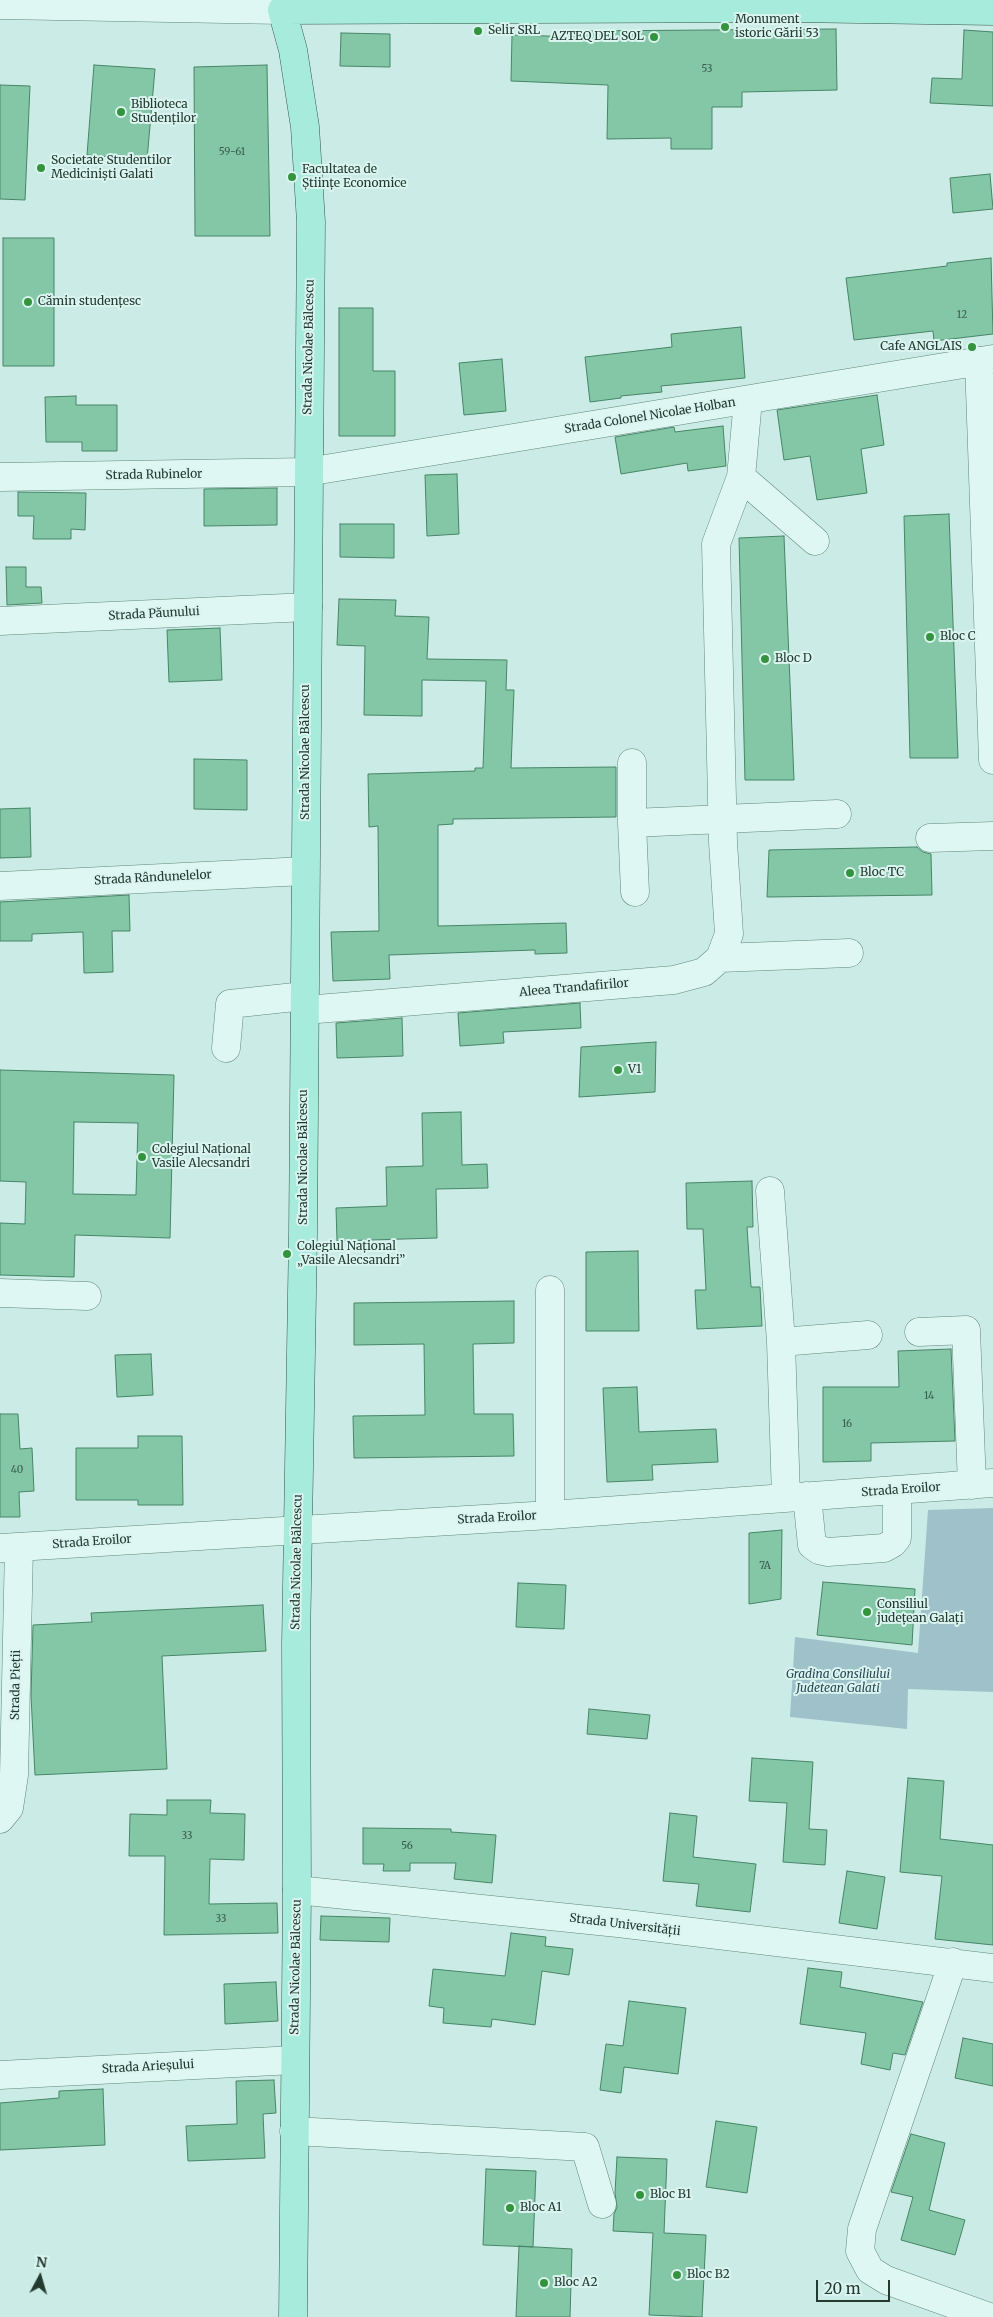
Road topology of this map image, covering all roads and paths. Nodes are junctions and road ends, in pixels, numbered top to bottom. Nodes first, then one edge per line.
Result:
1 (790, 4) edge
2 (0, 5) edge
3 (280, 5) edge
4 (993, 10) edge
5 (986, 360) edge
6 (748, 400) junction
7 (988, 464) edge
8 (308, 472) junction
9 (0, 477) edge
10 (741, 477) junction
11 (815, 541) dead end
12 (308, 607) junction
13 (0, 621) edge
14 (993, 760) edge
15 (632, 764) dead end
16 (837, 814) dead end
17 (632, 823) junction
18 (724, 829) junction
19 (993, 836) edge
20 (930, 838) dead end
21 (306, 871) junction
22 (0, 886) edge
23 (635, 892) dead end
24 (849, 953) dead end
25 (720, 958) junction
26 (304, 1003) junction
27 (226, 1048) dead end
28 (770, 1191) dead end
29 (550, 1290) dead end
30 (0, 1293) edge
31 (88, 1296) dead end
32 (919, 1332) dead end
33 (868, 1335) dead end
34 (781, 1342) junction
35 (982, 1484) edge
36 (897, 1490) junction
37 (796, 1496) junction
38 (550, 1515) junction
39 (297, 1530) junction
40 (9, 1547) edge
41 (0, 1819) edge
42 (297, 1890) junction
43 (953, 1962) junction
44 (993, 1968) edge
45 (295, 2060) junction
46 (0, 2074) edge
47 (294, 2131) junction
48 (602, 2204) dead end
49 (293, 2317) edge
50 (989, 2317) edge

1 - 3 main road
1 - 4 main road
2 - 3 street
3 - 8 main road, Strada Nicolae Bălcescu
5 - 6 street, Strada Colonel Nicolae Holban
5 - 7 street
6 - 8 street, Strada Colonel Nicolae Holban
6 - 10 street
7 - 14 street
8 - 9 street, Strada Rubinelor
8 - 12 main road, Strada Nicolae Bălcescu
10 - 11 street
10 - 18 street
12 - 13 street, Strada Păunului
12 - 21 main road, Strada Nicolae Bălcescu
15 - 17 street
16 - 18 street
17 - 18 street
17 - 23 street
18 - 25 street
19 - 20 street
21 - 22 street, Strada Rândunelelor
21 - 26 main road, Strada Nicolae Bălcescu
24 - 25 street
25 - 26 street, Aleea Trandafirilor
26 - 27 street, Aleea Trandafirilor
26 - 39 main road, Strada Nicolae Bălcescu
28 - 34 street
29 - 38 street
30 - 31 street
32 - 35 street
33 - 34 street
34 - 37 street
35 - 36 street, Strada Eroilor
36 - 37 street, Strada Eroilor
36 - 37 street
37 - 38 street, Strada Eroilor
38 - 39 street, Strada Eroilor
39 - 40 street, Strada Eroilor
39 - 42 main road, Strada Nicolae Bălcescu
40 - 41 street, Strada Pieții
42 - 43 street, Strada Universității
42 - 45 main road, Strada Nicolae Bălcescu
43 - 44 street, Strada Universității
43 - 50 street
45 - 46 street, Strada Arieșului
45 - 47 main road, Strada Nicolae Bălcescu
47 - 48 street
47 - 49 main road, Strada Nicolae Bălcescu

